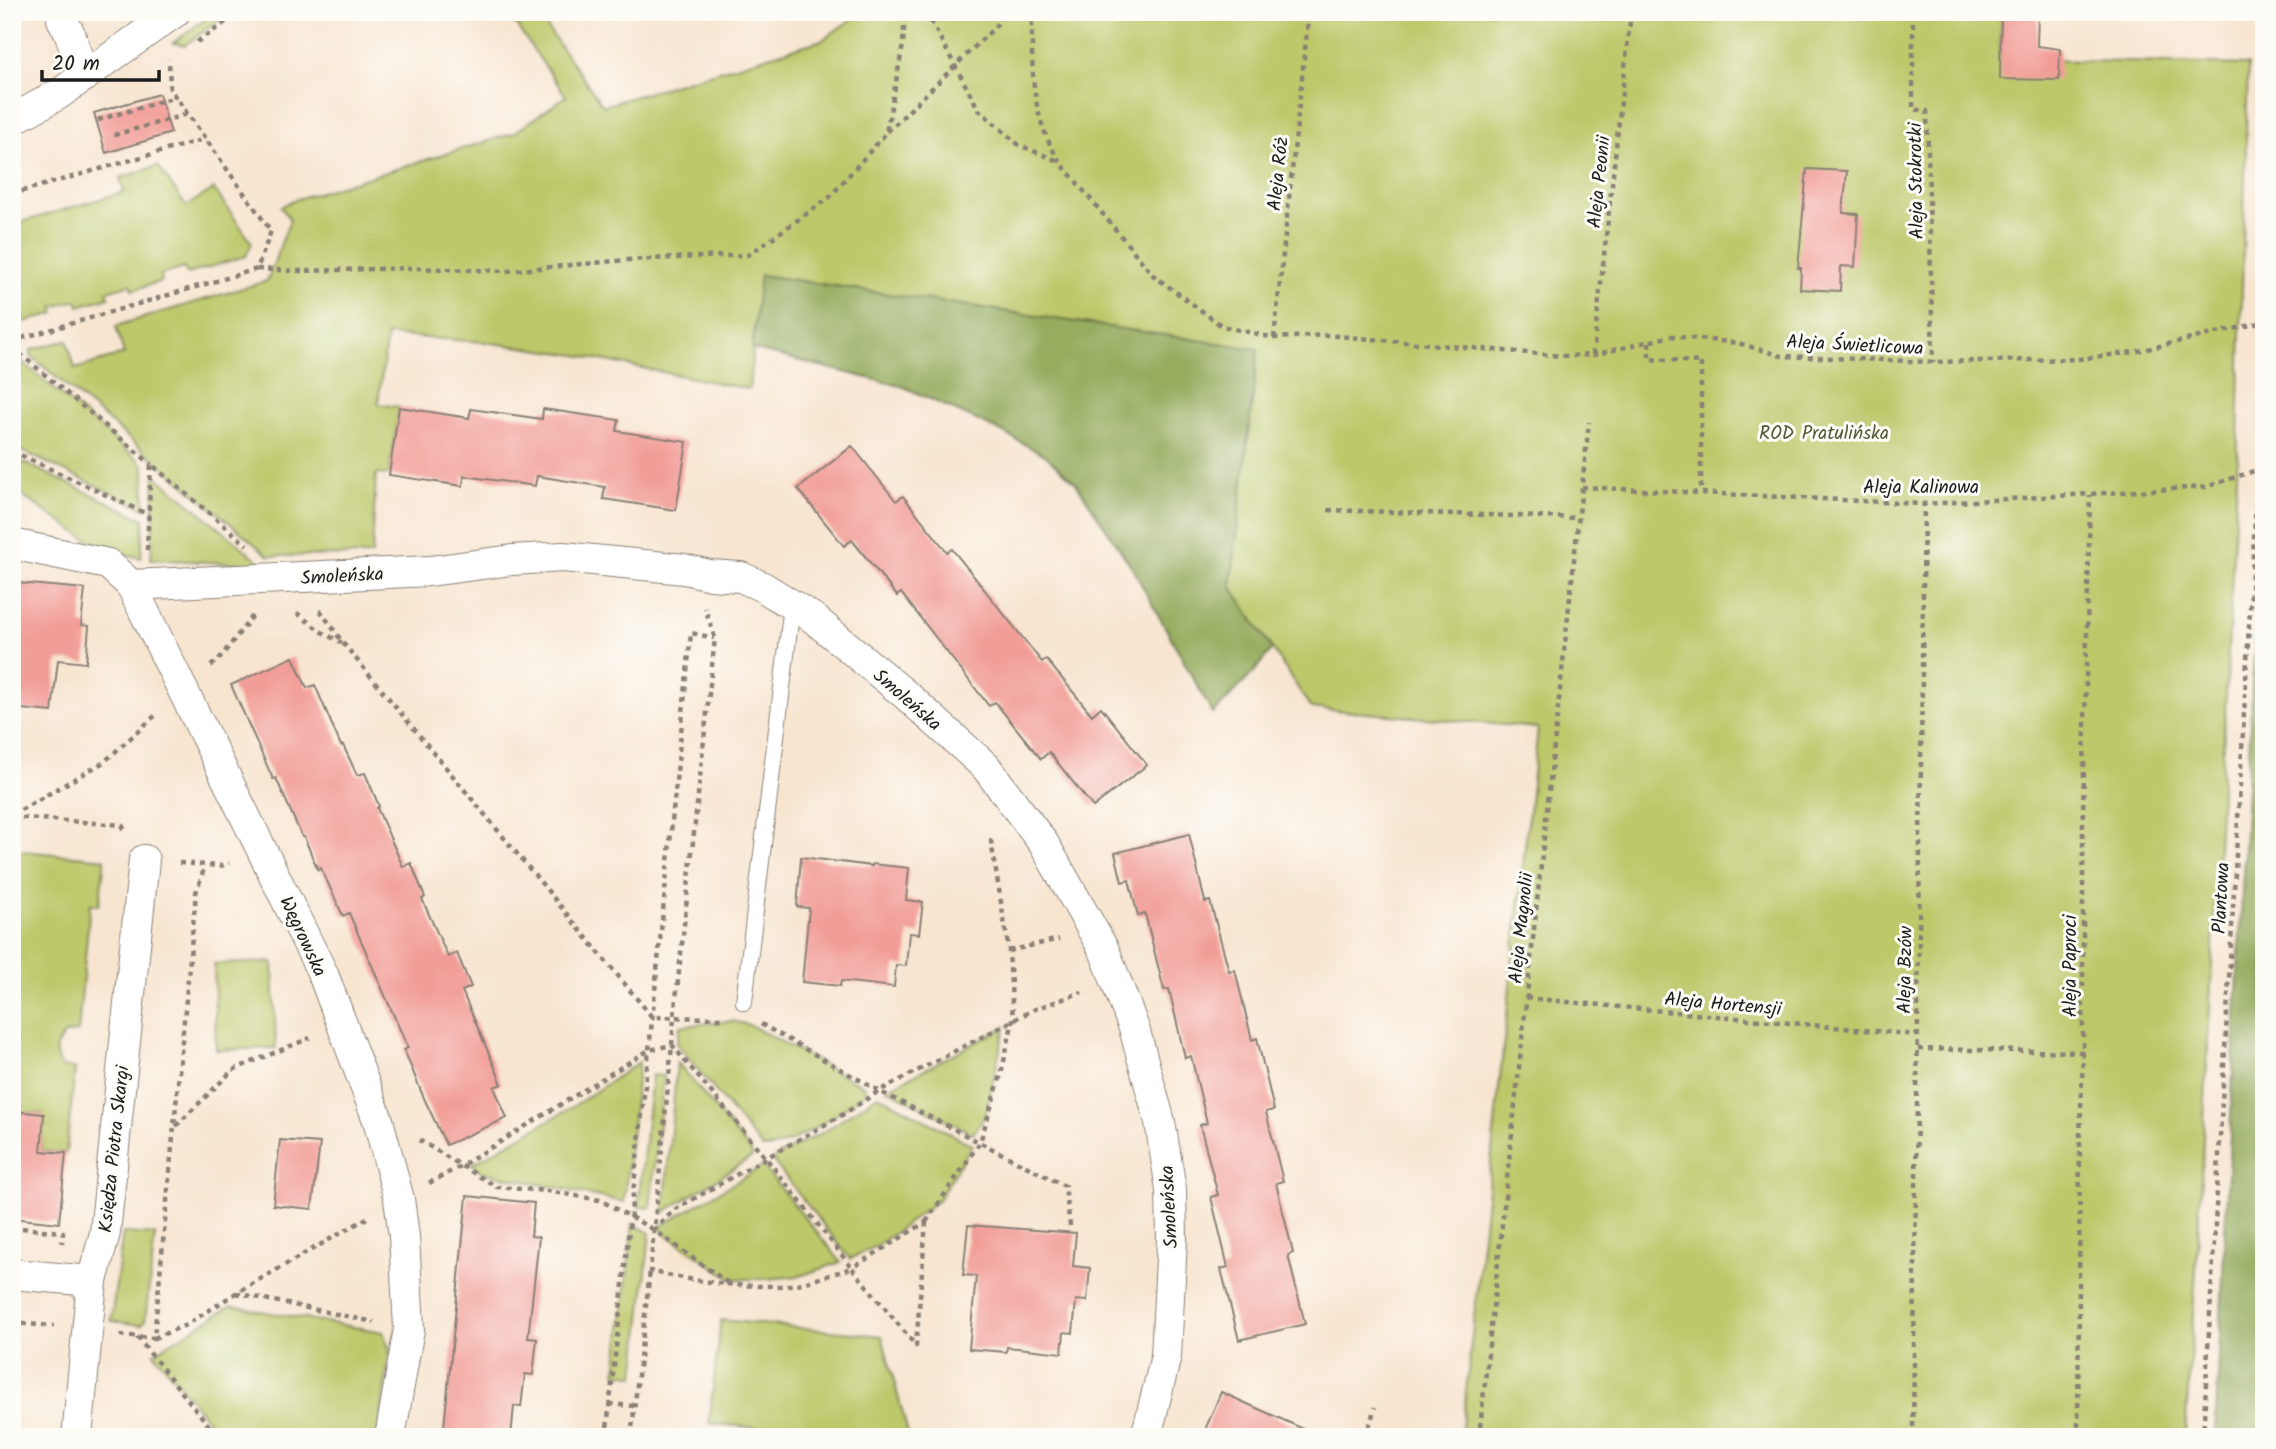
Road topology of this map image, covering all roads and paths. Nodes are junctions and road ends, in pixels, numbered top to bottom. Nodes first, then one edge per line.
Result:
1 (62, 12) edge
2 (176, 12) edge
3 (240, 12) edge
4 (905, 12) edge
5 (926, 12) edge
6 (1005, 12) edge
7 (1032, 12) edge
8 (1309, 12) edge
9 (1631, 12) edge
10 (1913, 12) edge
11 (195, 44) dead end
12 (177, 56) dead end
13 (955, 64) junction
14 (83, 77) junction
15 (176, 97) junction
16 (188, 114) junction
17 (12, 120) edge
18 (98, 120) dead end
19 (886, 133) junction
20 (114, 135) dead end
21 (205, 139) junction
22 (1060, 162) junction
23 (12, 194) edge
24 (257, 269) junction
25 (2264, 322) edge
26 (1274, 338) junction
27 (12, 341) edge
28 (1649, 342) junction
29 (12, 347) edge
30 (1593, 355) junction
31 (2264, 361) edge
32 (1933, 362) junction
33 (1589, 422) dead end
34 (12, 451) edge
35 (151, 464) junction
36 (2258, 470) junction
37 (1582, 486) junction
38 (1701, 493) junction
39 (2090, 495) junction
40 (1924, 503) junction
41 (1328, 510) dead end
42 (149, 515) junction
43 (1578, 518) junction
44 (12, 544) edge
45 (710, 575) junction
46 (299, 578) junction
47 (142, 585) junction
48 (792, 605) junction
49 (290, 607) dead end
50 (715, 638) junction
51 (343, 643) junction
52 (1023, 816) junction
53 (12, 817) edge
54 (261, 847) junction
55 (144, 860) junction
56 (205, 866) junction
57 (1091, 926) junction
58 (1009, 951) junction
59 (1115, 979) junction
60 (1526, 998) junction
61 (744, 1002) dead end
62 (652, 1017) junction
63 (725, 1017) dead end
64 (674, 1018) junction
65 (1013, 1020) junction
66 (342, 1025) junction
67 (765, 1026) dead end
68 (1918, 1035) junction
69 (672, 1045) junction
70 (1917, 1049) junction
71 (649, 1050) junction
72 (2083, 1052) junction
73 (879, 1091) junction
74 (176, 1126) junction
75 (980, 1142) junction
76 (766, 1158) junction
77 (461, 1166) junction
78 (399, 1199) junction
79 (629, 1218) junction
80 (926, 1222) junction
81 (1070, 1226) dead end
82 (654, 1230) junction
83 (852, 1268) junction
84 (650, 1271) junction
85 (12, 1274) edge
86 (92, 1282) junction
87 (729, 1283) junction
88 (236, 1293) junction
89 (12, 1322) edge
90 (55, 1326) dead end
91 (409, 1329) junction
92 (87, 1332) junction
93 (137, 1336) junction
94 (155, 1338) junction
95 (609, 1404) junction
96 (635, 1406) junction
97 (1375, 1407) dead end
98 (216, 1435) edge
99 (77, 1437) edge
100 (390, 1437) edge
101 (606, 1437) edge
102 (631, 1437) edge
103 (1146, 1437) edge
104 (1366, 1437) edge
105 (1479, 1437) edge
106 (1913, 1437) edge
107 (2078, 1437) edge
108 (2203, 1437) edge

1 - 14 street
2 - 14 street
3 - 11 path
4 - 19 path
5 - 13 path
6 - 13 path
7 - 22 path, Aleja Świetlicowa
8 - 26 path, Aleja Róż
9 - 30 path, Aleja Peonii
10 - 32 path, Aleja Stokrotki
12 - 15 path
13 - 19 path
13 - 22 path
14 - 17 street
15 - 16 path
15 - 18 path
16 - 20 path
16 - 21 path
19 - 24 path
21 - 23 path
21 - 24 path
22 - 26 path, Aleja Świetlicowa
24 - 27 path
25 - 32 path, Aleja Świetlicowa
26 - 30 path, Aleja Świetlicowa
28 - 30 path, Aleja Świetlicowa
28 - 32 path, Aleja Świetlicowa
28 - 38 path
29 - 35 path
31 - 36 path, Plantowa
33 - 37 path, Aleja Magnolii
34 - 42 path
35 - 42 path
35 - 46 path
36 - 39 path, Aleja Kalinowa
36 - 108 path, Plantowa
37 - 38 path, Aleja Kalinowa
37 - 43 path, Aleja Magnolii
38 - 40 path, Aleja Kalinowa
39 - 40 path, Aleja Kalinowa
39 - 72 path, Aleja Paproci
40 - 68 path, Aleja Bzów
41 - 43 path
42 - 47 path
43 - 60 path, Aleja Magnolii
44 - 47 street, Węgrowska
45 - 46 street, Smoleńska
45 - 48 street, Smoleńska
45 - 50 path
46 - 47 street, Smoleńska
46 - 51 path
47 - 54 street, Węgrowska
48 - 52 street, Smoleńska
48 - 61 lane
49 - 51 path
50 - 62 path
50 - 64 path
51 - 62 path
52 - 57 street, Smoleńska
52 - 58 path
53 - 55 path
54 - 56 path
54 - 66 street, Węgrowska
55 - 56 path
55 - 86 street, Księdza Piotra Skargi
56 - 74 path
57 - 58 path
57 - 59 street, Smoleńska
58 - 65 path
59 - 65 path
59 - 103 street, Smoleńska
60 - 68 path, Aleja Hortensji
60 - 105 path, Aleja Magnolii
62 - 64 path
62 - 71 path
63 - 64 path
64 - 69 path
65 - 73 path
65 - 75 path
66 - 74 path
66 - 78 street, Węgrowska
67 - 73 path
68 - 70 path, Aleja Bzów
69 - 71 path
69 - 76 path
69 - 82 path
70 - 72 path
70 - 106 path, Aleja Bzów
71 - 77 path
71 - 79 path
72 - 107 path, Aleja Paproci
73 - 75 path
73 - 76 path
74 - 94 path
75 - 80 path
75 - 81 path
76 - 82 path
76 - 83 path
77 - 78 path
77 - 79 path
78 - 88 path
78 - 91 street, Węgrowska
79 - 82 path
79 - 95 path
80 - 83 path
80 - 83 path
82 - 84 path
82 - 87 path
83 - 87 path
84 - 87 path
84 - 96 path
85 - 86 street
86 - 92 street, Księdza Piotra Skargi
88 - 91 path
88 - 94 path
89 - 90 path
91 - 100 street, Węgrowska
92 - 93 path
92 - 99 street, Księdza Piotra Skargi
93 - 94 path
93 - 98 path
95 - 96 path
95 - 101 path
96 - 102 path
97 - 104 path

